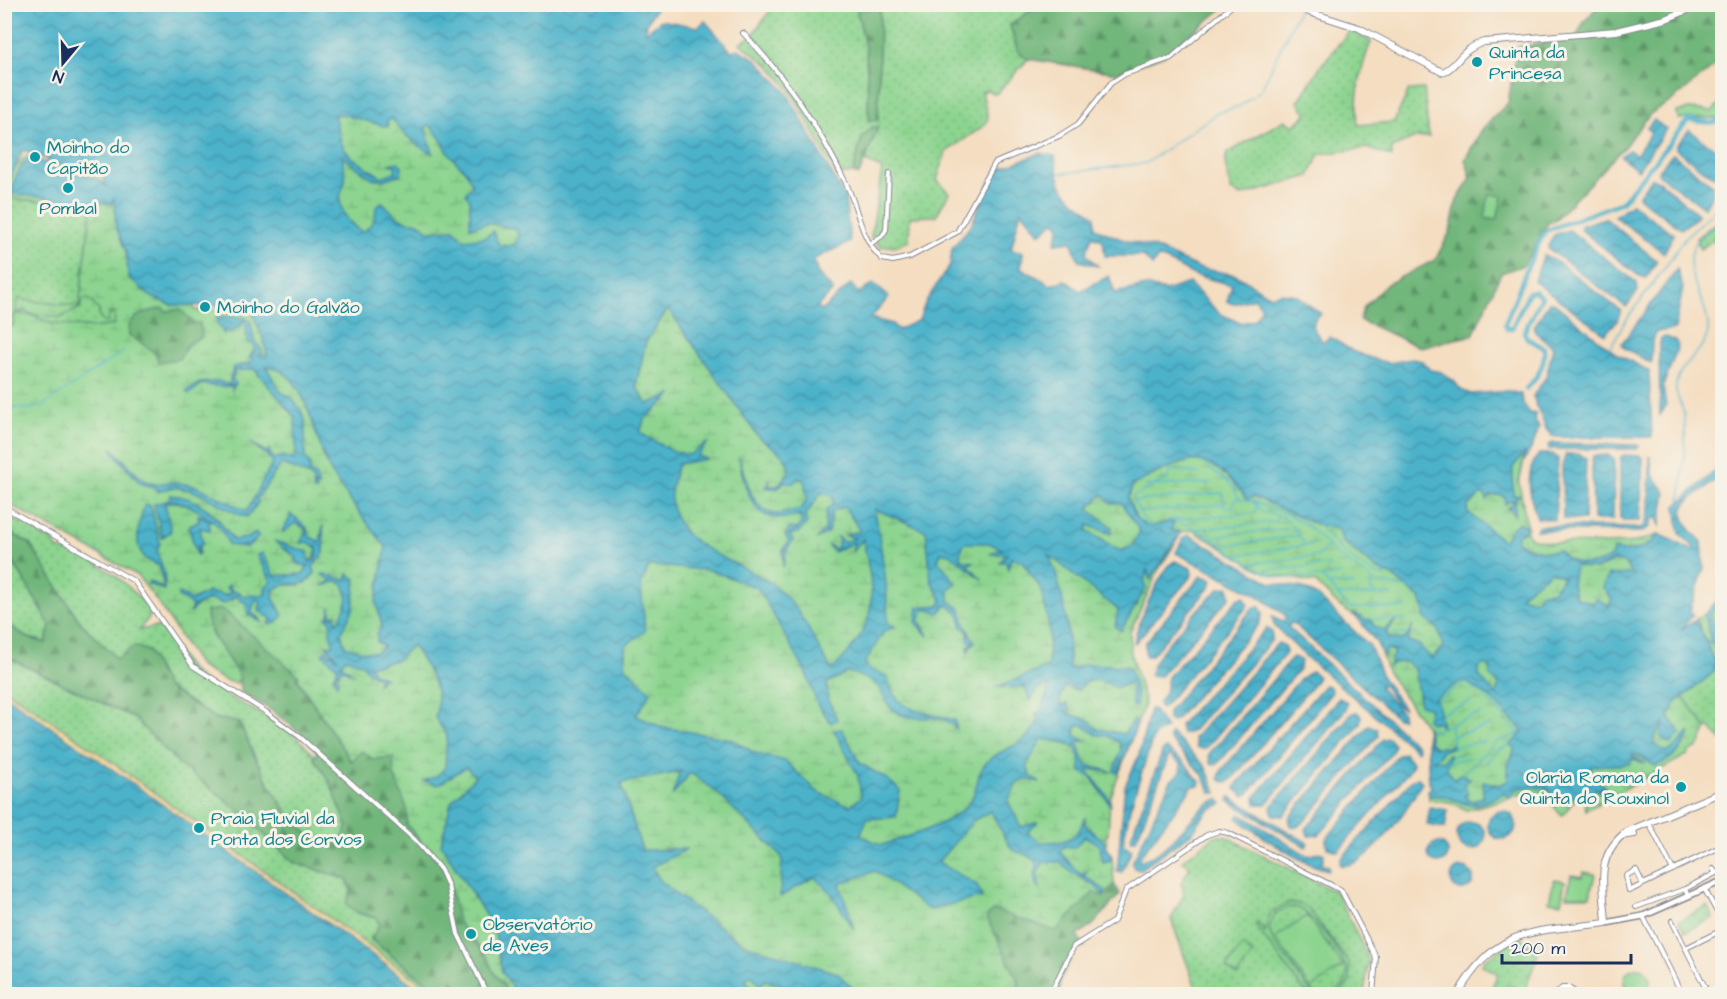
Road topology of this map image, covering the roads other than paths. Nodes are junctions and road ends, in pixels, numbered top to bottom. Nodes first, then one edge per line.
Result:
1 (1234, 4) edge
2 (1298, 4) edge
3 (1702, 4) edge
4 (743, 33) dead end
5 (889, 174) dead end
6 (870, 244) junction
7 (4, 507) edge
8 (1720, 793) edge
9 (1722, 805) edge
10 (1648, 823) junction
11 (1722, 846) edge
12 (1713, 869) dead end
13 (1673, 870) junction
14 (1722, 881) edge
15 (1643, 884) junction
16 (1685, 889) junction
17 (1705, 890) junction
18 (1688, 897) junction
19 (1636, 907) dead end
20 (1643, 916) junction
21 (1672, 921) dead end
22 (1722, 921) edge
23 (1606, 923) junction
24 (1722, 930) edge
25 (1686, 948) junction
26 (1705, 987) dead end
27 (487, 994) edge
28 (1050, 994) edge
29 (1373, 994) edge
30 (1458, 994) edge
31 (1556, 994) edge
32 (1577, 994) edge
33 (1682, 994) edge

1 - 6 street
2 - 3 main road
4 - 6 street
5 - 6 street
7 - 27 street
8 - 9 street
8 - 10 main road
10 - 13 street
10 - 23 main road
11 - 13 street
12 - 16 street
13 - 15 street
14 - 17 street
15 - 15 street
16 - 18 street
16 - 19 street
17 - 18 street
17 - 22 street
18 - 20 street
20 - 23 street
20 - 33 street
21 - 25 street
23 - 30 main road
24 - 25 street
25 - 26 street
28 - 29 street
31 - 32 street

